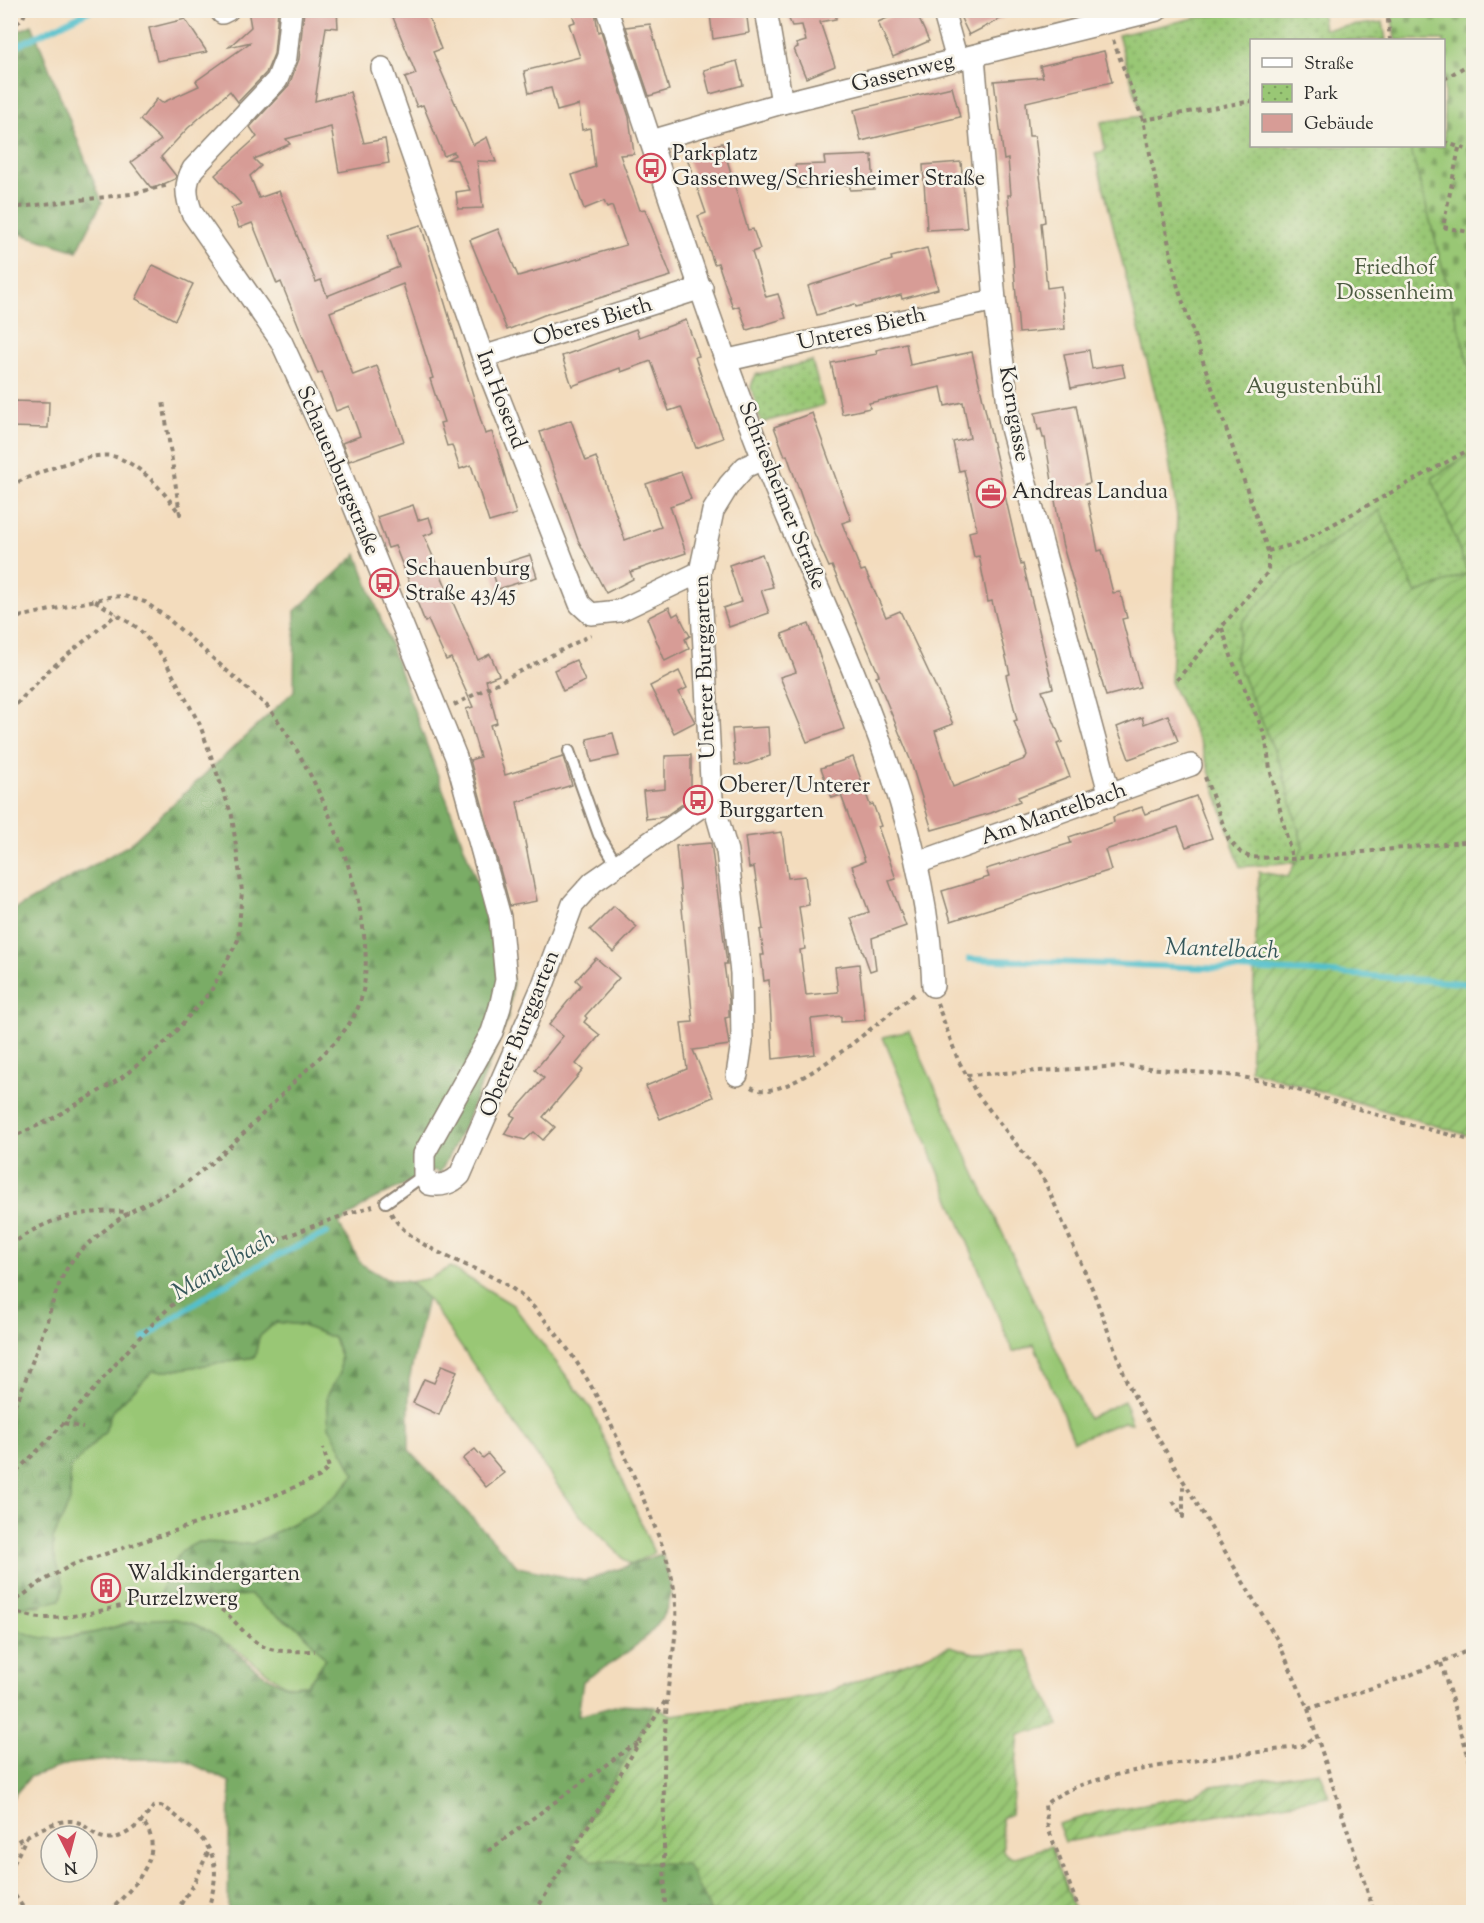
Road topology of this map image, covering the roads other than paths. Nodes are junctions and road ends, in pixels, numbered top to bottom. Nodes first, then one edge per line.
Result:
1 (291, 10) edge
2 (607, 10) edge
3 (766, 10) edge
4 (943, 10) edge
5 (1157, 10) edge
6 (1117, 17) edge
7 (965, 59) junction
8 (382, 69) dead end
9 (782, 103) junction
10 (651, 141) junction
11 (702, 288) junction
12 (995, 300) junction
13 (483, 357) junction
14 (728, 360) junction
15 (763, 459) junction
16 (700, 572) junction
17 (569, 751) dead end
18 (1191, 765) road end
19 (1110, 796) junction
20 (712, 799) junction
21 (917, 863) junction
22 (617, 865) junction
23 (933, 986) road end
24 (737, 1075) road end
25 (424, 1175) junction
26 (386, 1202) road end

1 - 25 street, Schauenburgstraße
2 - 10 street, Schriesheimer Straße
3 - 9 street
4 - 7 street, Korngasse
5 - 6 street, Gassenweg
6 - 7 street, Gassenweg
7 - 9 street, Gassenweg
7 - 12 street, Korngasse
8 - 13 street, Im Hosend
9 - 10 street, Gassenweg
10 - 11 street, Schriesheimer Straße
11 - 13 street, Oberes Bieth
11 - 14 street, Schriesheimer Straße
12 - 14 street, Unteres Bieth
12 - 19 street, Korngasse
13 - 16 street, Im Hosend
14 - 15 street, Schriesheimer Straße
15 - 16 street, Unterer Burggarten
15 - 21 street, Schriesheimer Straße
16 - 20 street, Unterer Burggarten
17 - 22 lane
18 - 19 street, Am Mantelbach
19 - 21 street, Am Mantelbach
20 - 22 street, Oberer Burggarten
20 - 24 street, Unterer Burggarten
21 - 23 street, Schriesheimer Straße
22 - 25 street, Oberer Burggarten
25 - 26 lane

